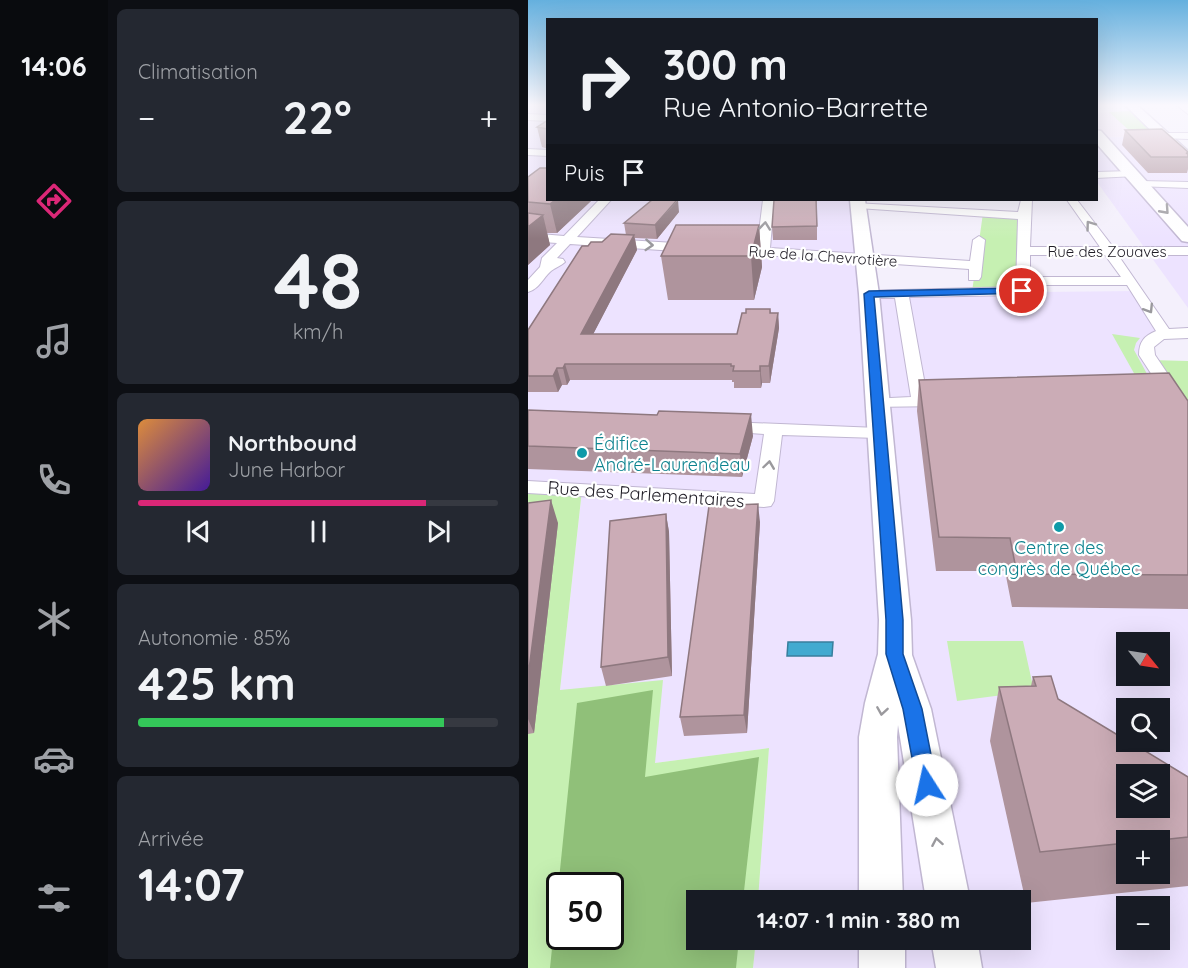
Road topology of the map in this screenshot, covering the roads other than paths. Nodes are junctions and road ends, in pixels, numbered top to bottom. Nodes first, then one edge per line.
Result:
1 (1108, 149) edge
2 (528, 152) edge
3 (546, 153) edge
4 (1098, 175) edge
5 (1137, 179) junction
6 (1188, 185) edge
7 (604, 201) edge
8 (768, 201) edge
9 (1026, 201) edge
10 (1073, 201) edge
11 (857, 202) edge
12 (1023, 216) junction
13 (528, 237) edge
14 (1188, 237) edge
15 (574, 240) junction
16 (979, 240) dead end
17 (706, 249) edge
18 (725, 250) edge
19 (1026, 251) junction
20 (1109, 251) junction
21 (1188, 251) edge
22 (763, 252) junction
23 (865, 258) junction
24 (975, 265) junction
25 (1130, 281) junction
26 (1022, 286) junction
27 (528, 288) edge
28 (972, 292) junction
29 (901, 293) junction
30 (869, 294) junction
31 (1164, 333) junction
32 (1188, 333) edge
33 (1170, 393) junction
34 (1148, 394) edge
35 (964, 400) edge
36 (920, 402) junction
37 (1188, 417) edge
38 (877, 418) junction
39 (706, 426) edge
40 (774, 429) junction
41 (528, 487) edge
42 (895, 654) junction
43 (881, 890) edge
44 (946, 890) edge
45 (882, 950) edge
46 (956, 950) edge
47 (882, 968) edge
48 (959, 968) edge

1 - 5 main road
2 - 3 street
4 - 5 street
5 - 6 street
5 -> 14 main road
7 - 15 street
22 -> 8 street
9 - 12 street
20 -> 10 street
11 - 12 street
11 - 23 main road
12 - 19 street
13 - 15 street
15 -> 17 street
15 - 27 street
16 - 24 street
18 - 22 street, Rue de la Chevrotière
19 - 20 street, Rue des Zouaves
19 - 26 street
20 - 21 street, Rue des Zouaves
20 - 25 street
22 - 23 street, Rue de la Chevrotière
23 - 24 street, Rue de la Chevrotière
23 - 30 main road
24 - 28 street
25 - 26 street
25 -> 31 street
26 - 28 street
28 - 29 street
29 - 30 street
29 - 36 street
30 - 38 main road
31 - 32 street
31 - 33 street
33 - 34 street
33 - 37 street
35 - 36 street
36 - 38 street
38 - 40 street
38 - 42 main road
39 - 40 street
41 -> 40 street, Rue des Parlementaires
42 -> 43 main road
44 -> 42 main road
45 - 47 main road
46 - 48 main road

